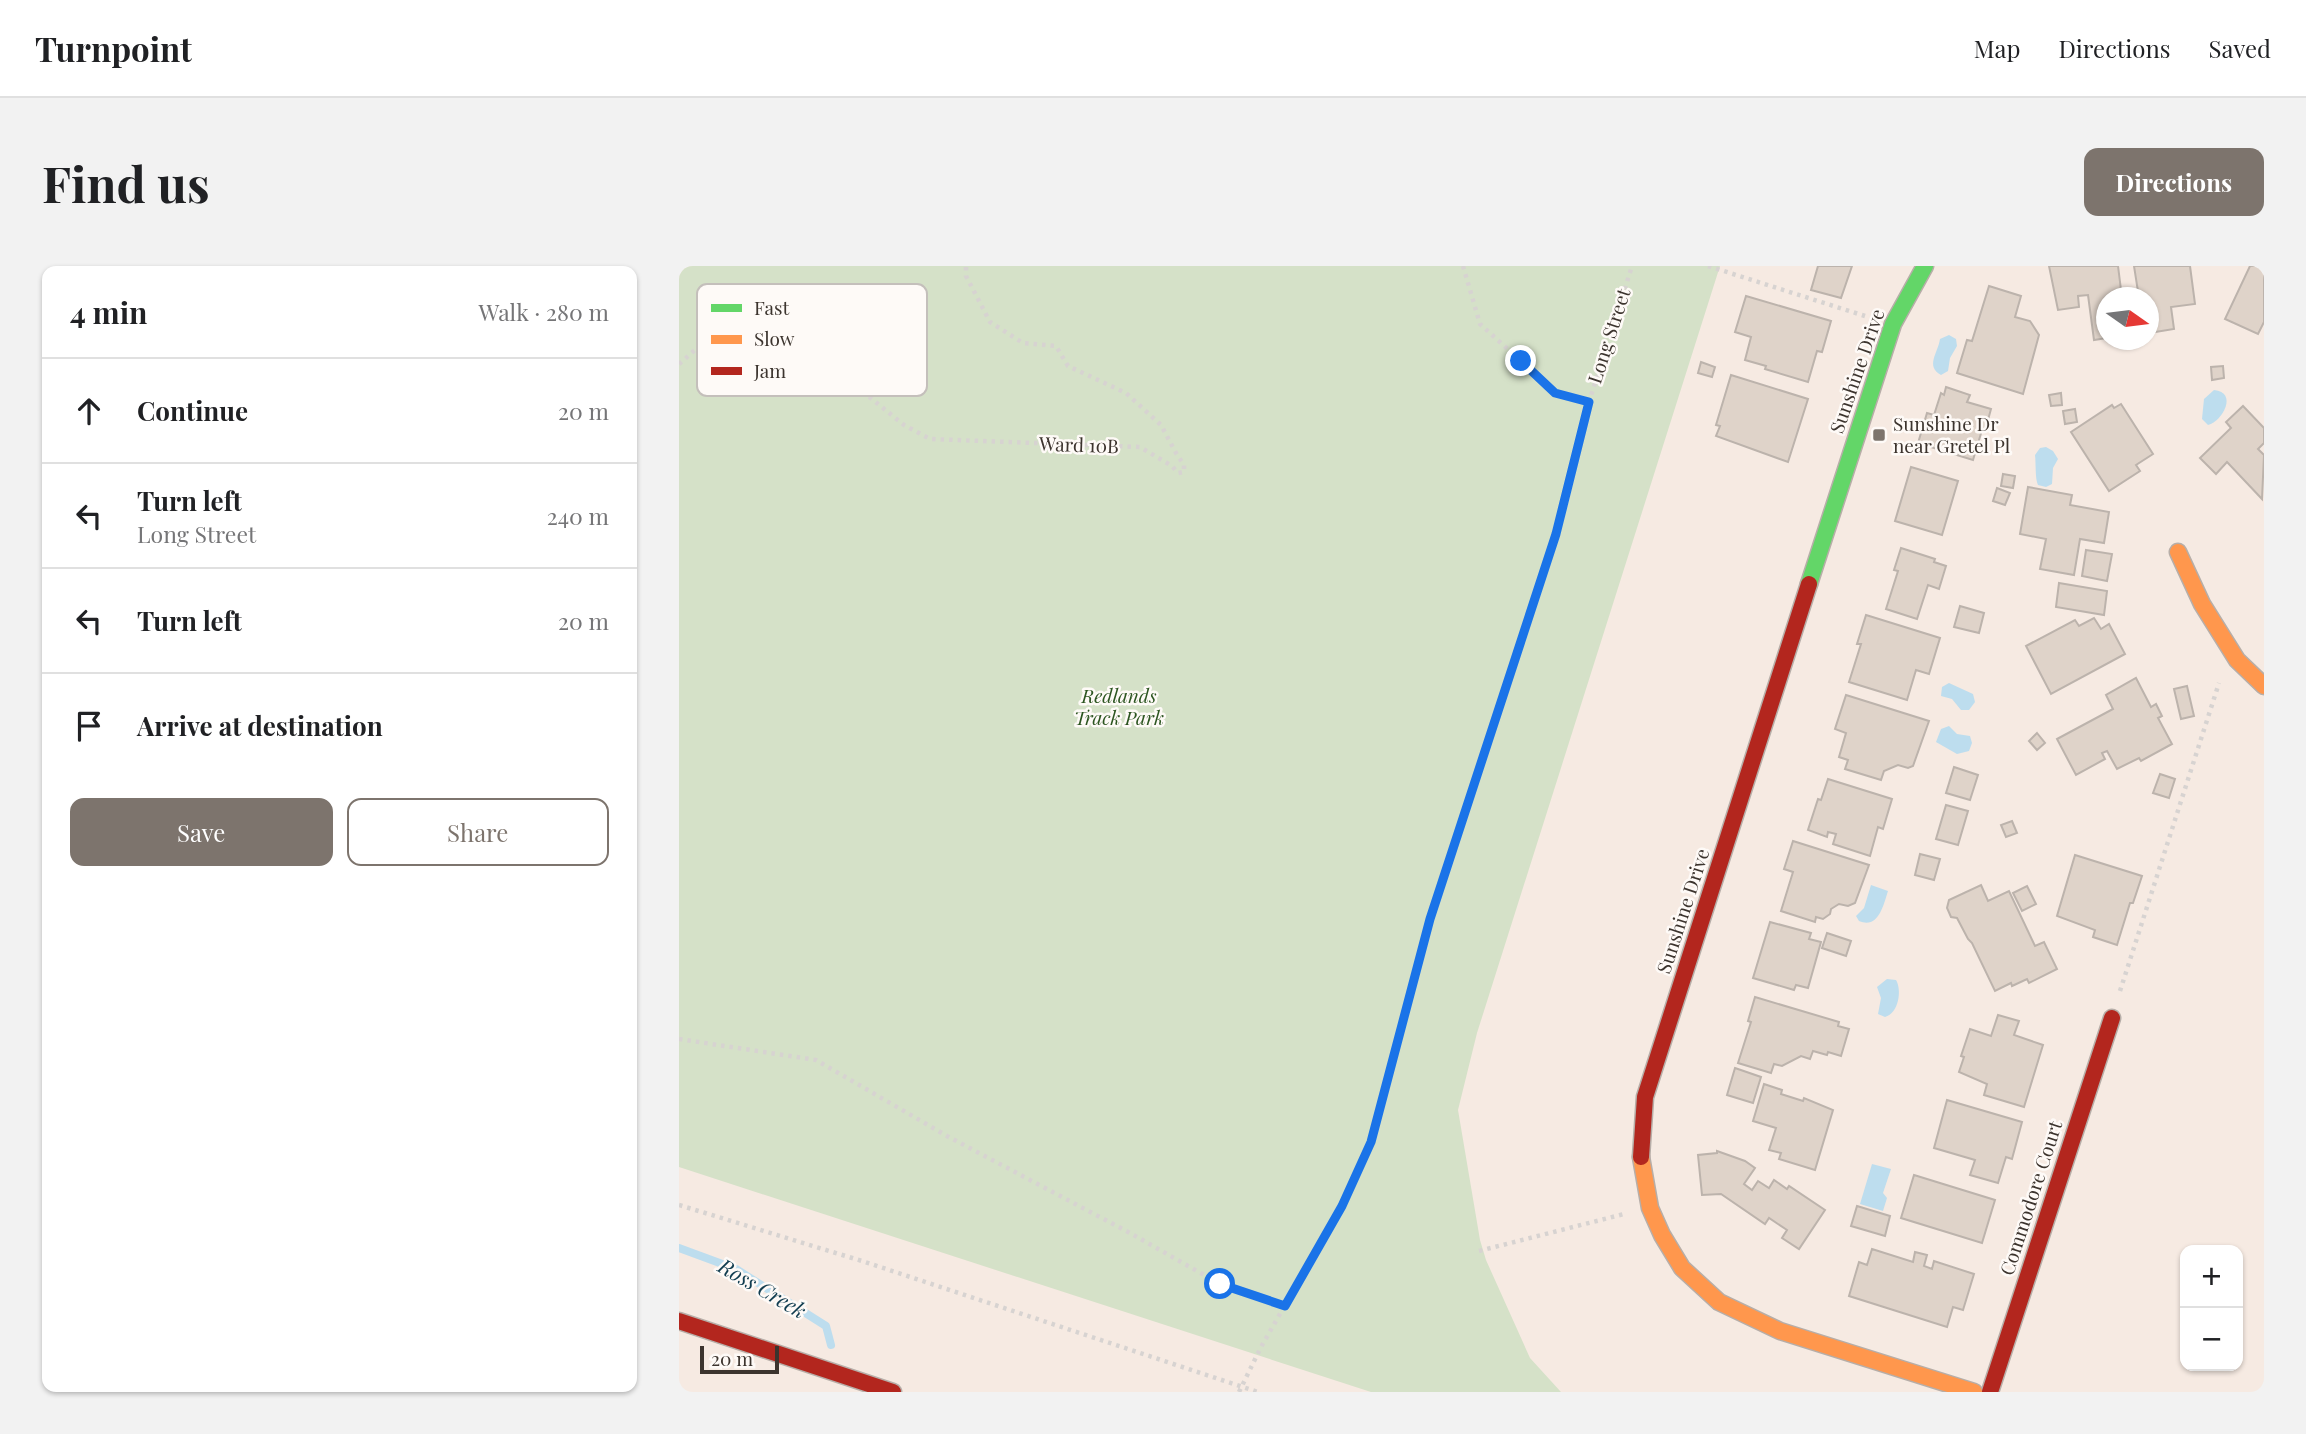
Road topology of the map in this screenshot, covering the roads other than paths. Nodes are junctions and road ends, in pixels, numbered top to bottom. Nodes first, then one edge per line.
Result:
1 (1925, 266) edge
2 (2178, 552) dead end
3 (2264, 686) edge
4 (2112, 1018) road end
5 (679, 1321) edge
6 (893, 1392) edge
7 (1974, 1392) edge
8 (1990, 1392) edge

1 - 7 street, Sunshine Drive
2 - 3 street
4 - 8 street, Commodore Court
5 - 6 street

